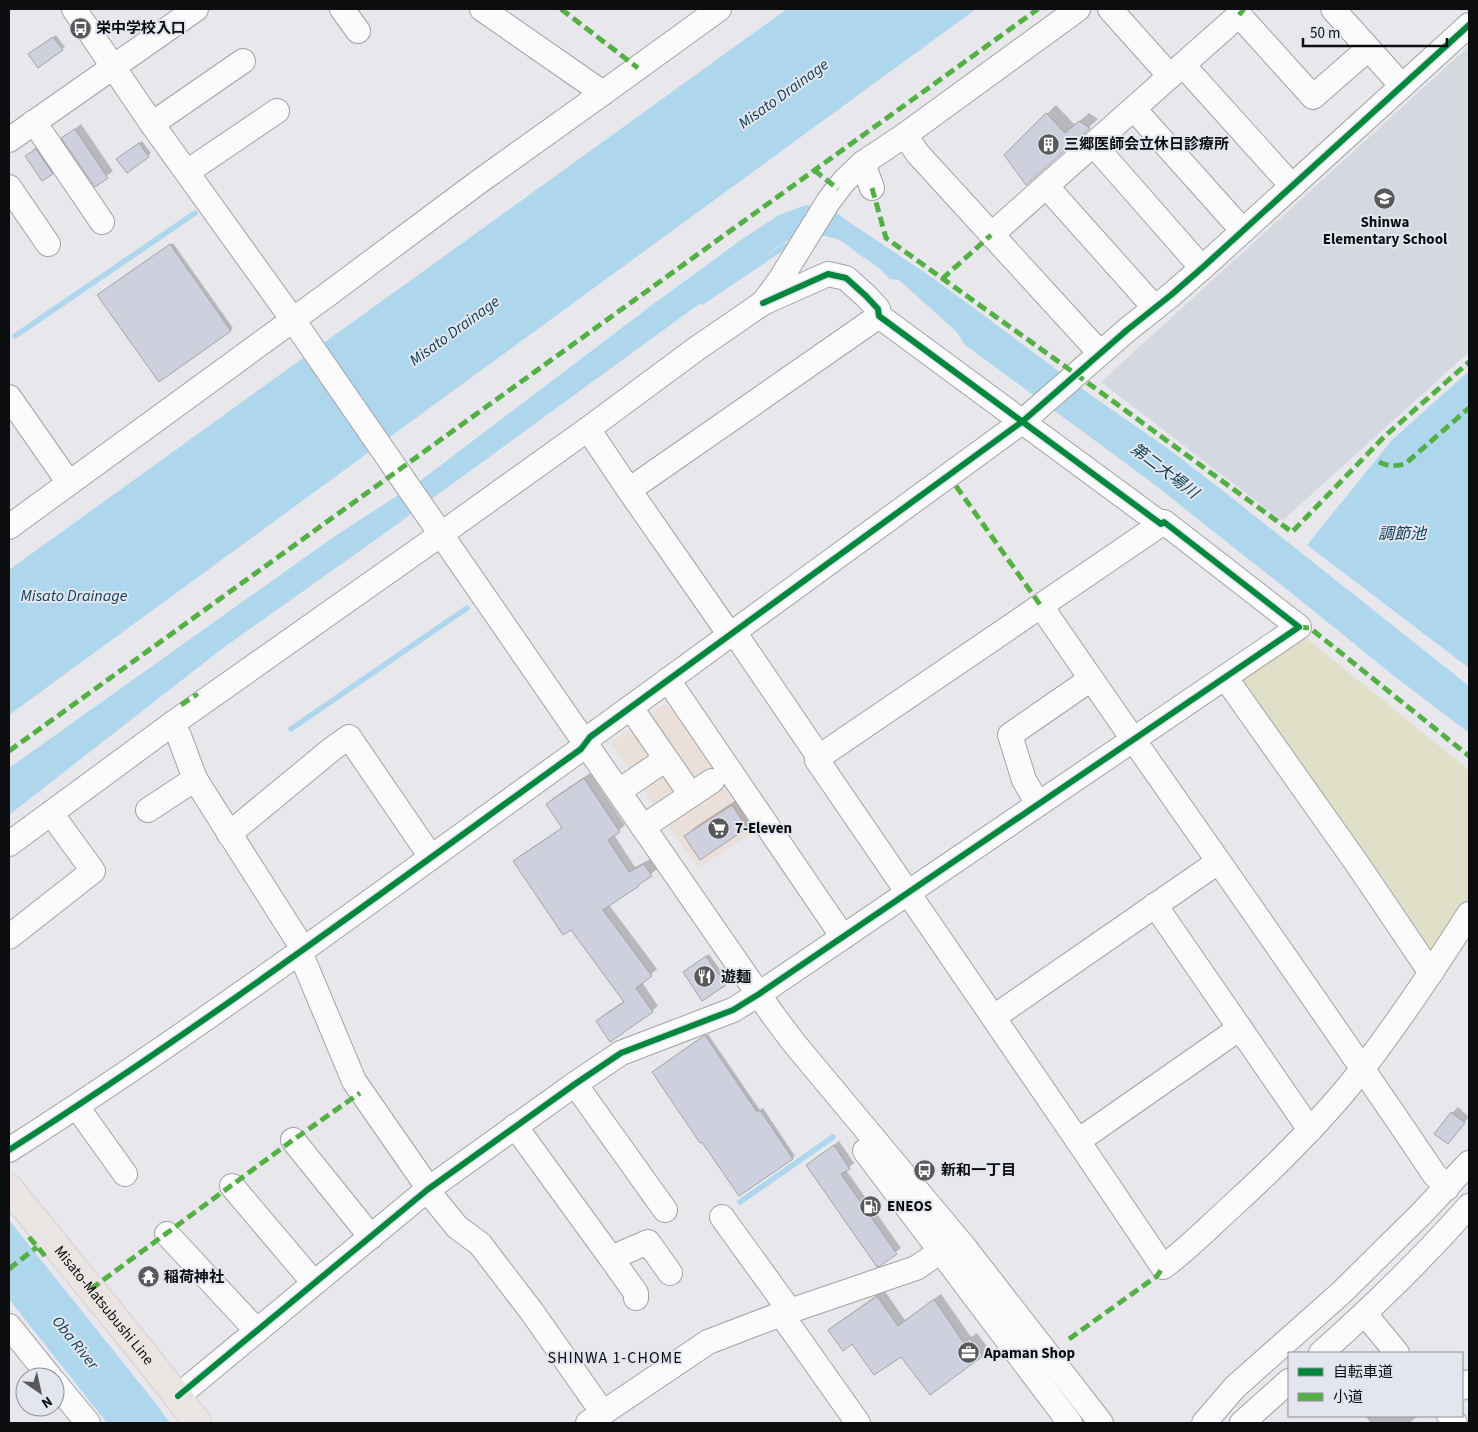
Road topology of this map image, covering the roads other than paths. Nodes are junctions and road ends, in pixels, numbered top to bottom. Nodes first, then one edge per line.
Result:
1 (74, 9) edge
2 (196, 9) edge
3 (342, 9) edge
4 (482, 9) edge
5 (719, 9) edge
6 (1078, 9) edge
7 (1110, 9) edge
8 (1333, 9) edge
9 (1469, 25) edge
10 (358, 31) dead end
11 (1368, 49) junction
12 (243, 61) dead end
13 (113, 66) junction
14 (1177, 71) junction
15 (1402, 86) junction
16 (603, 93) junction
17 (1134, 109) junction
18 (277, 111) dead end
19 (34, 122) junction
20 (152, 124) junction
21 (905, 135) junction
22 (9, 140) edge
23 (1094, 145) junction
24 (864, 163) junction
25 (187, 172) junction
26 (1292, 186) junction
27 (9, 187) edge
28 (1047, 187) junction
29 (872, 188) dead end
30 (102, 222) dead end
31 (1242, 230) junction
32 (992, 235) junction
33 (48, 244) dead end
34 (1202, 268) junction
35 (763, 302) junction
36 (1155, 308) junction
37 (879, 316) junction
38 (293, 320) junction
39 (1100, 353) junction
40 (9, 398) edge
41 (1027, 418) junction
42 (588, 429) junction
43 (69, 483) junction
44 (629, 490) junction
45 (1161, 524) junction
46 (9, 526) edge
47 (437, 530) junction
48 (1041, 606) junction
49 (732, 634) junction
50 (1225, 677) junction
51 (1091, 678) junction
52 (668, 680) junction
53 (631, 708) junction
54 (172, 724) junction
55 (1132, 739) junction
56 (585, 743) junction
57 (819, 757) junction
58 (666, 759) junction
59 (195, 779) junction
60 (712, 781) dead end
61 (618, 791) junction
62 (691, 795) junction
63 (1038, 804) junction
64 (148, 810) dead end
65 (51, 813) junction
66 (643, 827) junction
67 (229, 834) junction
68 (9, 844) edge
69 (431, 857) junction
70 (1218, 862) junction
71 (908, 894) junction
72 (1155, 905) junction
73 (1469, 914) edge
74 (9, 937) edge
75 (843, 937) junction
76 (302, 951) junction
77 (1431, 974) junction
78 (759, 994) junction
79 (994, 1017) junction
80 (1240, 1028) junction
81 (1363, 1068) junction
82 (575, 1084) junction
83 (78, 1107) junction
84 (515, 1126) junction
85 (1310, 1130) junction
86 (293, 1140) dead end
87 (1078, 1141) junction
88 (9, 1150) edge
89 (1469, 1163) edge
90 (124, 1174) dead end
91 (232, 1186) dead end
92 (9, 1188) edge
93 (1447, 1188) junction
94 (428, 1190) junction
95 (1469, 1206) edge
96 (665, 1210) dead end
97 (722, 1217) dead end
98 (167, 1234) dead end
99 (371, 1237) junction
100 (950, 1246) junction
101 (612, 1258) junction
102 (670, 1273) dead end
103 (314, 1283) junction
104 (636, 1298) dead end
105 (786, 1312) junction
106 (1365, 1314) junction
107 (9, 1326) edge
108 (257, 1331) junction
109 (1322, 1352) edge
110 (1396, 1352) edge
111 (42, 1367) edge
112 (1288, 1382) edge
113 (65, 1395) edge
114 (178, 1396) junction
115 (598, 1419) edge
116 (88, 1423) edge
117 (198, 1423) edge
118 (858, 1423) edge
119 (1070, 1423) edge
120 (1101, 1423) edge
121 (1204, 1423) edge
122 (1242, 1423) edge

1 - 13 street
2 - 13 street
3 - 10 street
4 - 16 street
5 - 16 street
6 - 21 street
7 - 14 street
8 - 11 street
9 - 15 street
11 - 14 street
11 - 15 street
12 - 20 street
13 - 19 street
13 - 20 street
14 - 17 street
14 - 26 street
15 - 26 street
16 - 38 street
17 - 23 street
17 - 31 street
18 - 25 street
19 - 22 street
19 - 30 street
20 - 25 street
21 - 24 street
21 - 32 street
23 - 28 street
23 - 34 street
24 - 29 street
24 - 35 street
25 - 38 street
26 - 31 street
27 - 33 street
28 - 32 street
28 - 36 street
31 - 34 street
32 - 39 street
34 - 36 street
35 - 37 street
35 - 42 street
36 - 39 street
37 - 41 street
37 - 44 street
38 - 43 street
38 - 47 street
39 - 41 street
40 - 43 street
41 - 45 street
41 - 49 street
42 - 44 street
42 - 47 street
43 - 46 street
44 - 49 street
45 - 48 street
45 - 50 street
47 - 54 street
47 - 56 street
48 - 51 street
48 - 57 street
49 - 52 street
49 - 57 street
50 - 55 street
50 - 77 street
51 - 55 street
51 - 63 street
52 - 53 street
52 - 75 street
53 - 56 street
53 - 58 street
54 - 59 street
54 - 65 street
55 - 63 street
55 - 70 street
56 - 61 street
56 - 69 street
57 - 71 street
58 - 61 street
58 - 62 street
59 - 64 street
59 - 67 street
60 - 62 street
61 - 66 street
62 - 66 street
63 - 71 street
65 - 68 street
65 - 74 street
66 - 78 street
67 - 69 street
67 - 76 street
69 - 76 street
70 - 72 street
70 - 81 street
71 - 75 street
71 - 79 street
72 - 79 street
72 - 80 street
73 - 77 street
75 - 78 street
76 - 83 street
76 - 94 street
77 - 81 street
78 - 82 street
78 - 100 street
79 - 87 street
80 - 85 street
80 - 87 street
81 - 85 street
81 - 93 street
82 - 84 street
82 - 96 street
83 - 88 street
83 - 90 street
84 - 94 street
84 - 101 street
85 - 87 street
86 - 99 street
89 - 93 street
91 - 103 street
92 - 114 main road, Misato-Matsubushi Line
93 - 121 street
94 - 99 street
94 - 115 street
95 - 106 street
97 - 105 street
98 - 108 street
99 - 103 street
100 - 105 street
100 - 119 street
100 - 120 street
101 - 102 street
101 - 104 street
103 - 108 street
105 - 115 street
105 - 118 street
106 - 109 street
106 - 110 street
107 - 111 street
108 - 114 street
112 - 122 street
113 - 116 street
114 - 117 main road, Misato-Matsubushi Line

